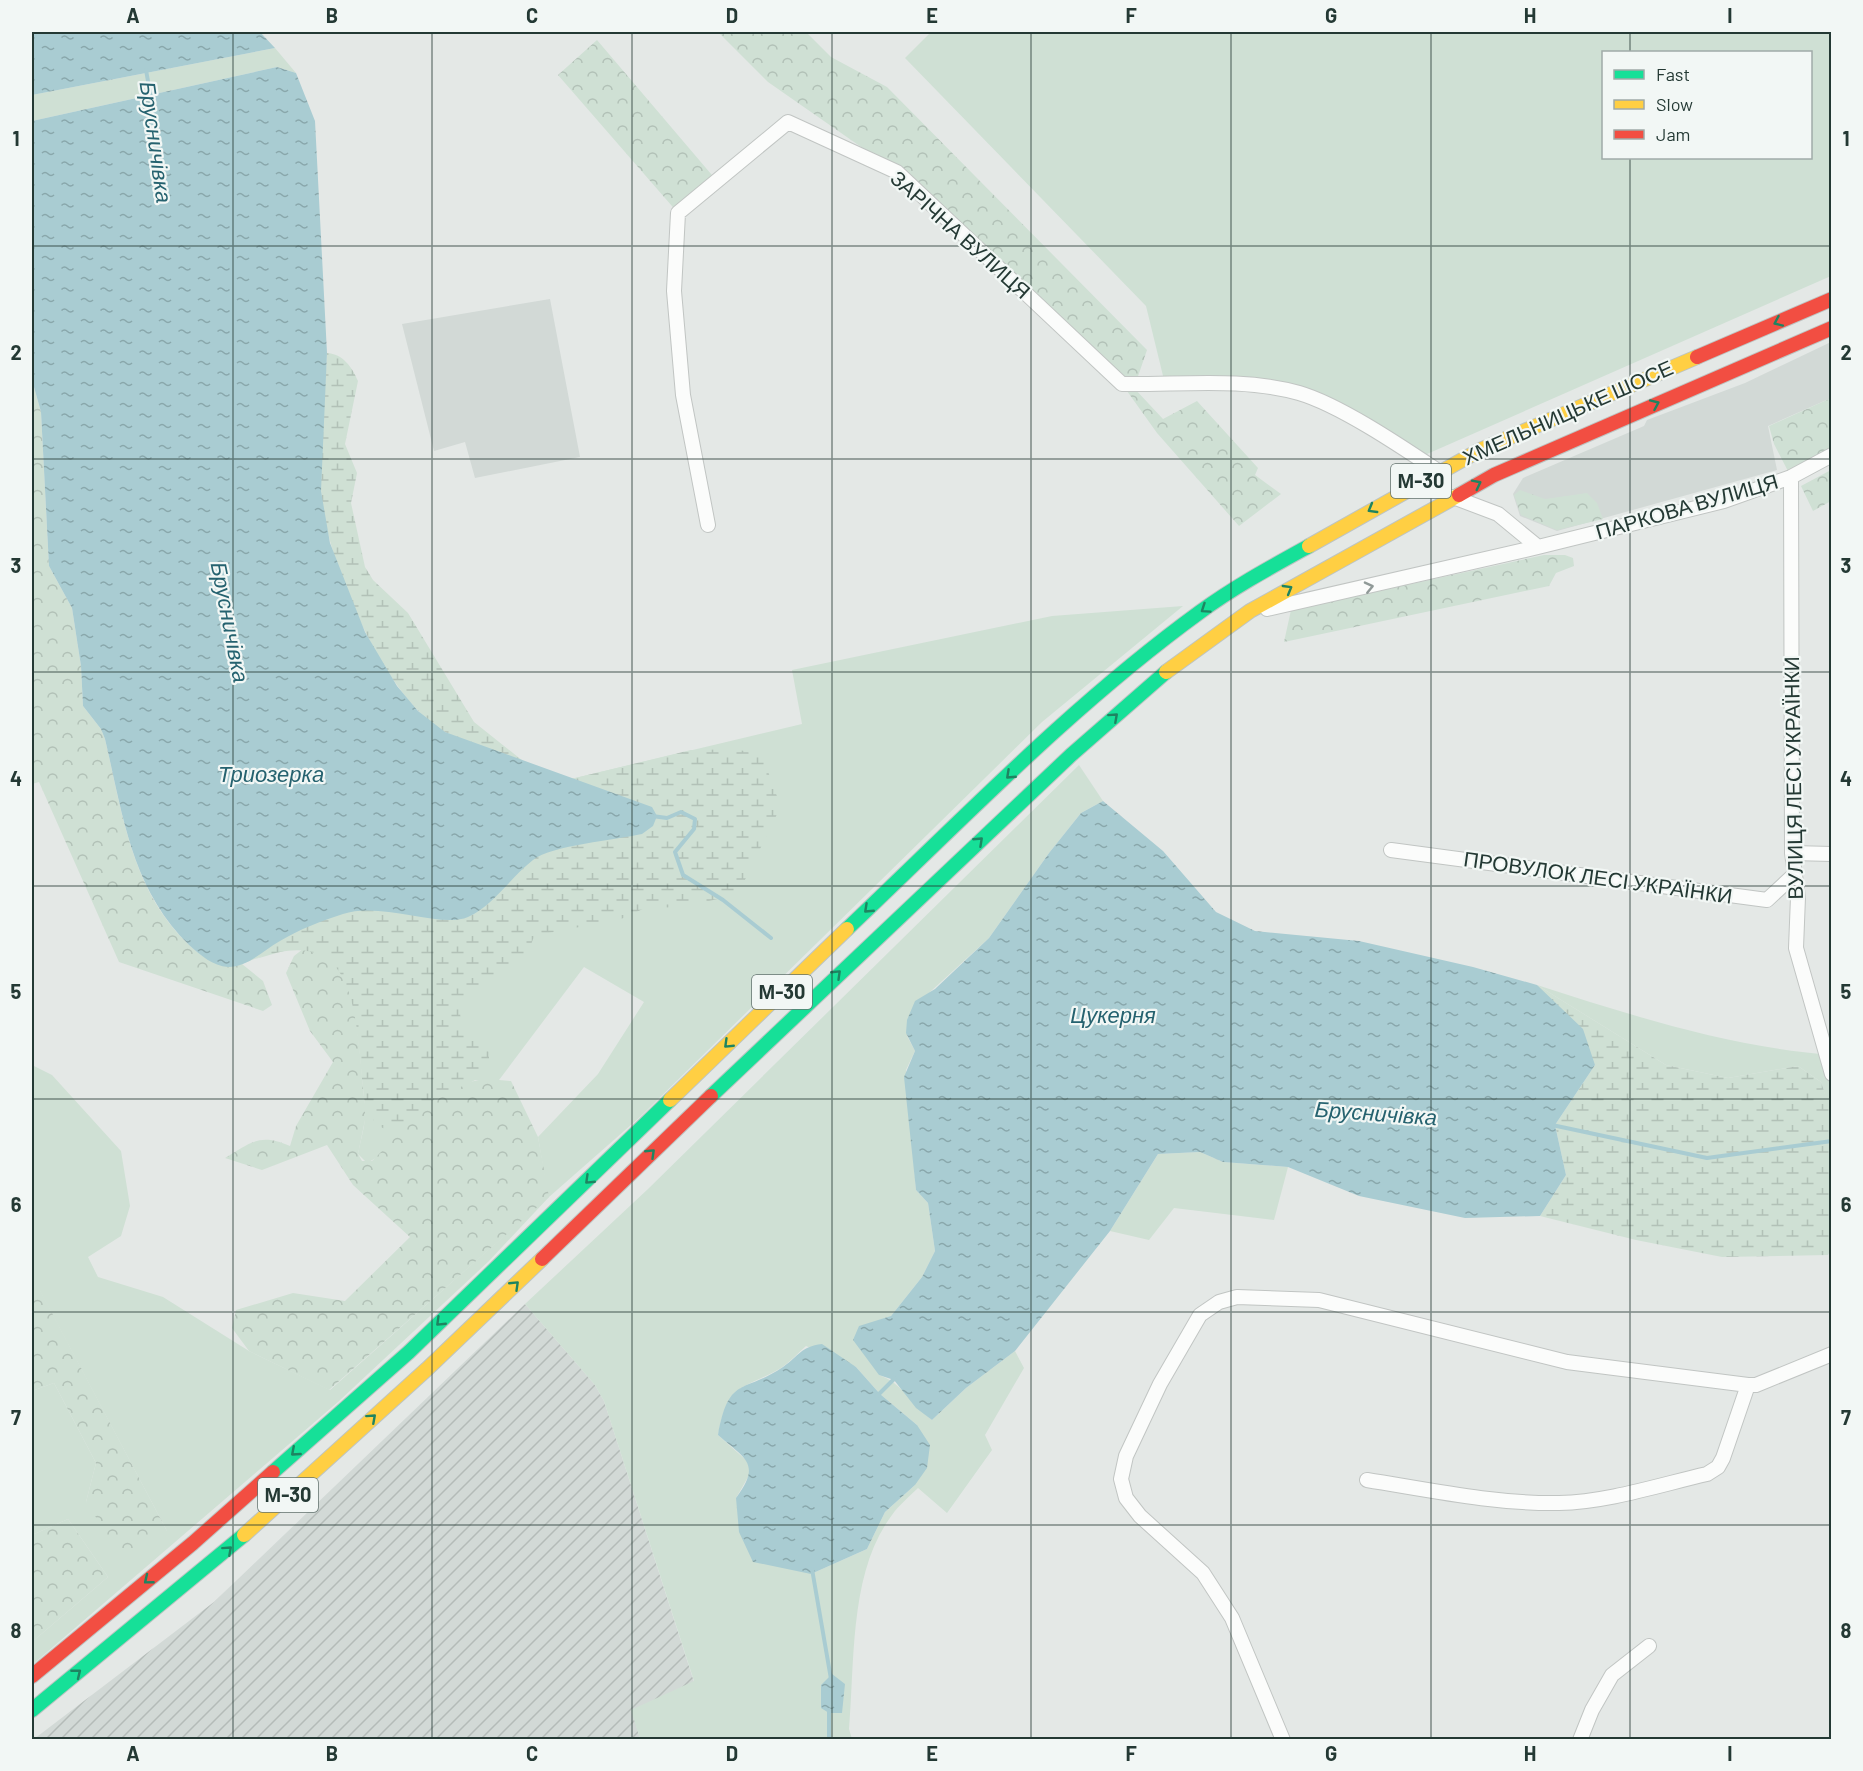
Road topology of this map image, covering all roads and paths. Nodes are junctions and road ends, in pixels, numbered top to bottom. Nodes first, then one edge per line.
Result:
1 (1832, 299) edge
2 (1832, 328) edge
3 (1832, 455) edge
4 (1438, 471) junction
5 (1791, 477) junction
6 (1451, 497) junction
7 (708, 525) dead end
8 (1538, 547) junction
9 (1250, 610) junction
10 (1391, 850) dead end
11 (1792, 853) junction
12 (1832, 854) edge
13 (1795, 874) junction
14 (1832, 1074) edge
15 (1832, 1354) edge
16 (1748, 1385) junction
17 (1367, 1480) dead end
18 (1648, 1646) dead end
19 (32, 1676) edge
20 (32, 1710) edge
21 (1283, 1740) edge
22 (1580, 1740) edge

1 -> 4 highway, ХМЕЛЬНИЦЬКЕ ШОСЕ / М-30
6 -> 2 highway, ХМЕЛЬНИЦЬКЕ ШОСЕ / М-30
3 - 5 street, ПАРКОВА ВУЛИЦЯ
4 - 6 highway
4 - 7 street, ЗАРІЧНА ВУЛИЦЯ
4 -> 19 highway, ХМЕЛЬНИЦЬКЕ ШОСЕ / М-30
5 - 8 street, ПАРКОВА ВУЛИЦЯ
5 - 11 street, ВУЛИЦЯ ЛЕСІ УКРАЇНКИ
6 - 8 street
9 -> 6 highway, ХМЕЛЬНИЦЬКЕ ШОСЕ / М-30
9 -> 8 street, ПАРКОВА ВУЛИЦЯ
20 -> 9 highway, ХМЕЛЬНИЦЬКЕ ШОСЕ / М-30
10 - 13 street, ПРОВУЛОК ЛЕСІ УКРАЇНКИ
11 - 12 street
11 - 13 street, ВУЛИЦЯ ЛЕСІ УКРАЇНКИ
13 - 14 street, ВУЛИЦЯ ЛЕСІ УКРАЇНКИ
15 - 16 street
16 - 17 street
16 - 21 street
18 - 22 street

